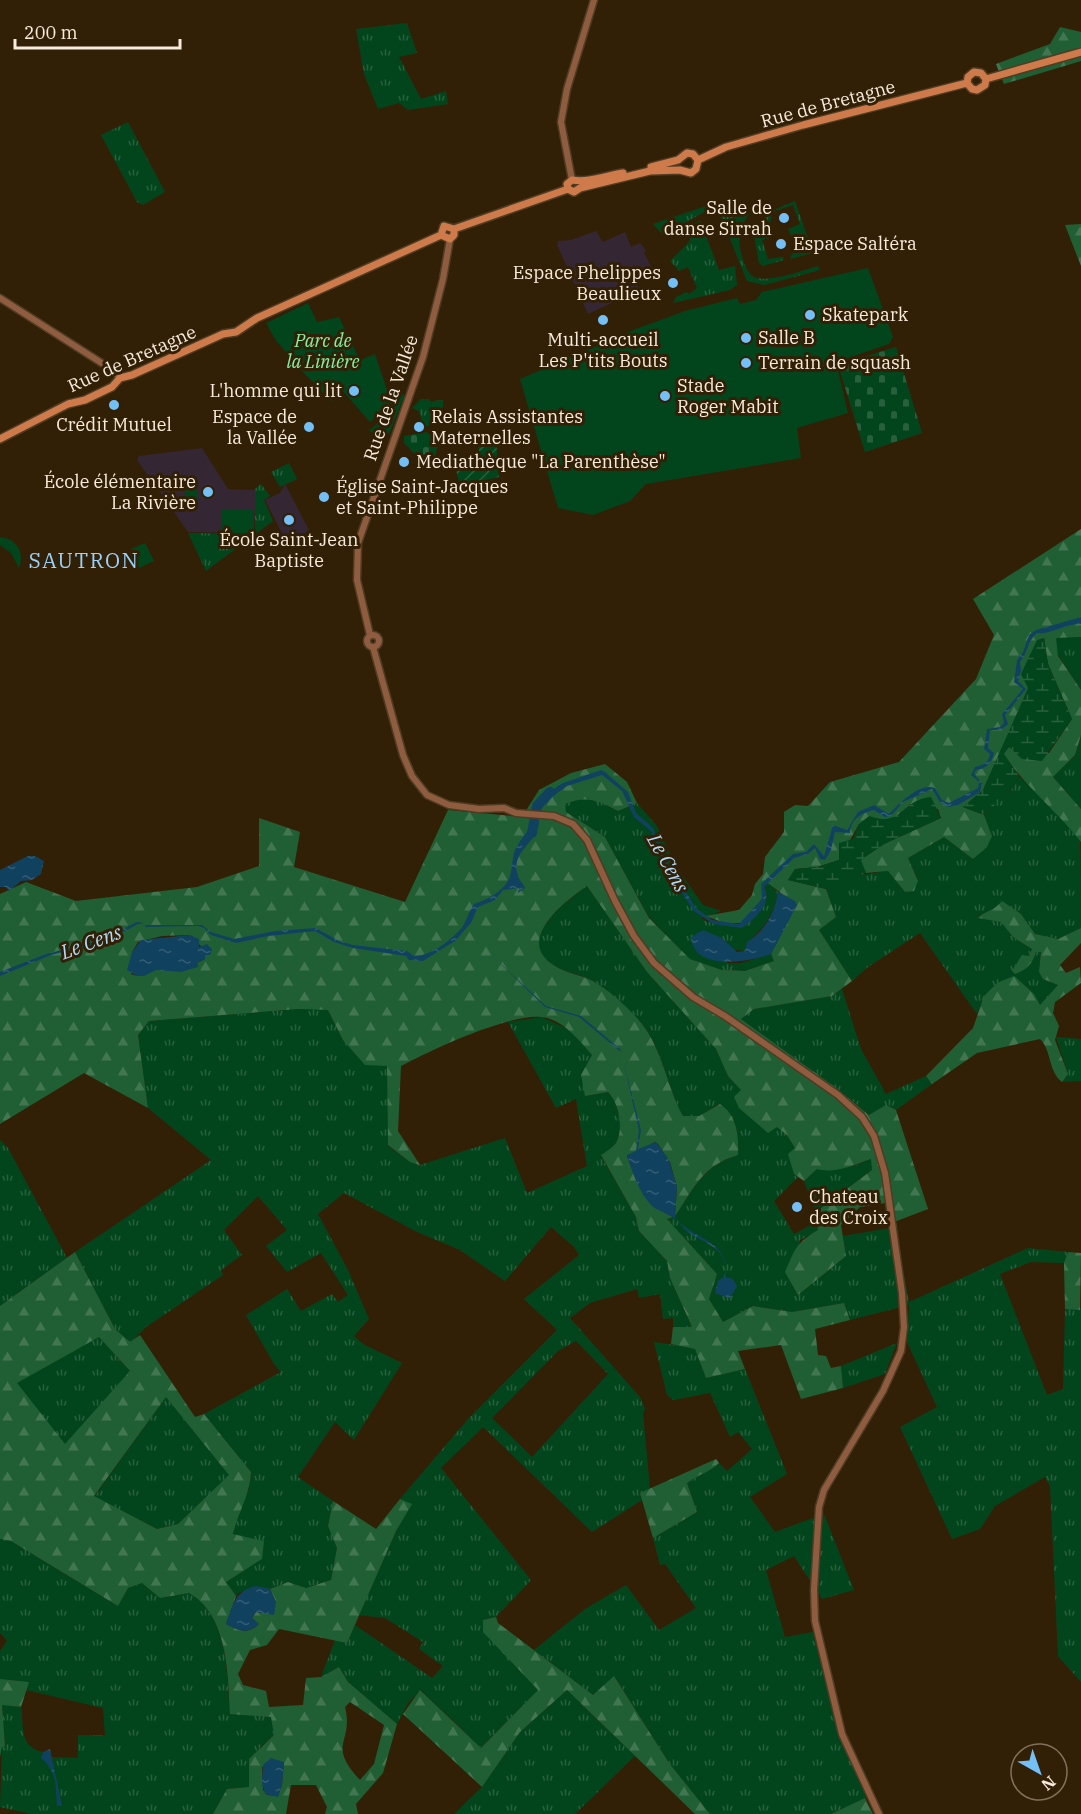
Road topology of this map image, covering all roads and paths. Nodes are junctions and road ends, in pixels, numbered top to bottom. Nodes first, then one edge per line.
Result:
1 (594, 0) edge
2 (1081, 52) edge
3 (986, 79) junction
4 (967, 83) junction
5 (678, 160) junction
6 (698, 160) junction
7 (660, 167) junction
8 (680, 170) junction
9 (577, 183) junction
10 (568, 189) junction
11 (453, 228) junction
12 (441, 235) junction
13 (450, 239) junction
14 (0, 298) edge
15 (120, 378) junction
16 (0, 439) edge
17 (879, 1814) edge

1 - 9 street
2 - 3 main road
3 - 4 main road
3 - 4 main road
4 - 6 main road, Rue de Bretagne
5 - 6 main road
5 - 7 main road
5 - 8 main road
6 - 8 main road
7 - 8 main road
7 - 9 main road
9 - 10 main road
9 - 10 main road
10 - 11 main road
11 - 12 main road, Rue de Bretagne
11 - 13 main road
12 - 13 main road
12 - 15 main road, Rue de Bretagne
13 - 17 street, Rue de la Vallée
14 - 15 street
15 - 16 main road, Rue de Bretagne

